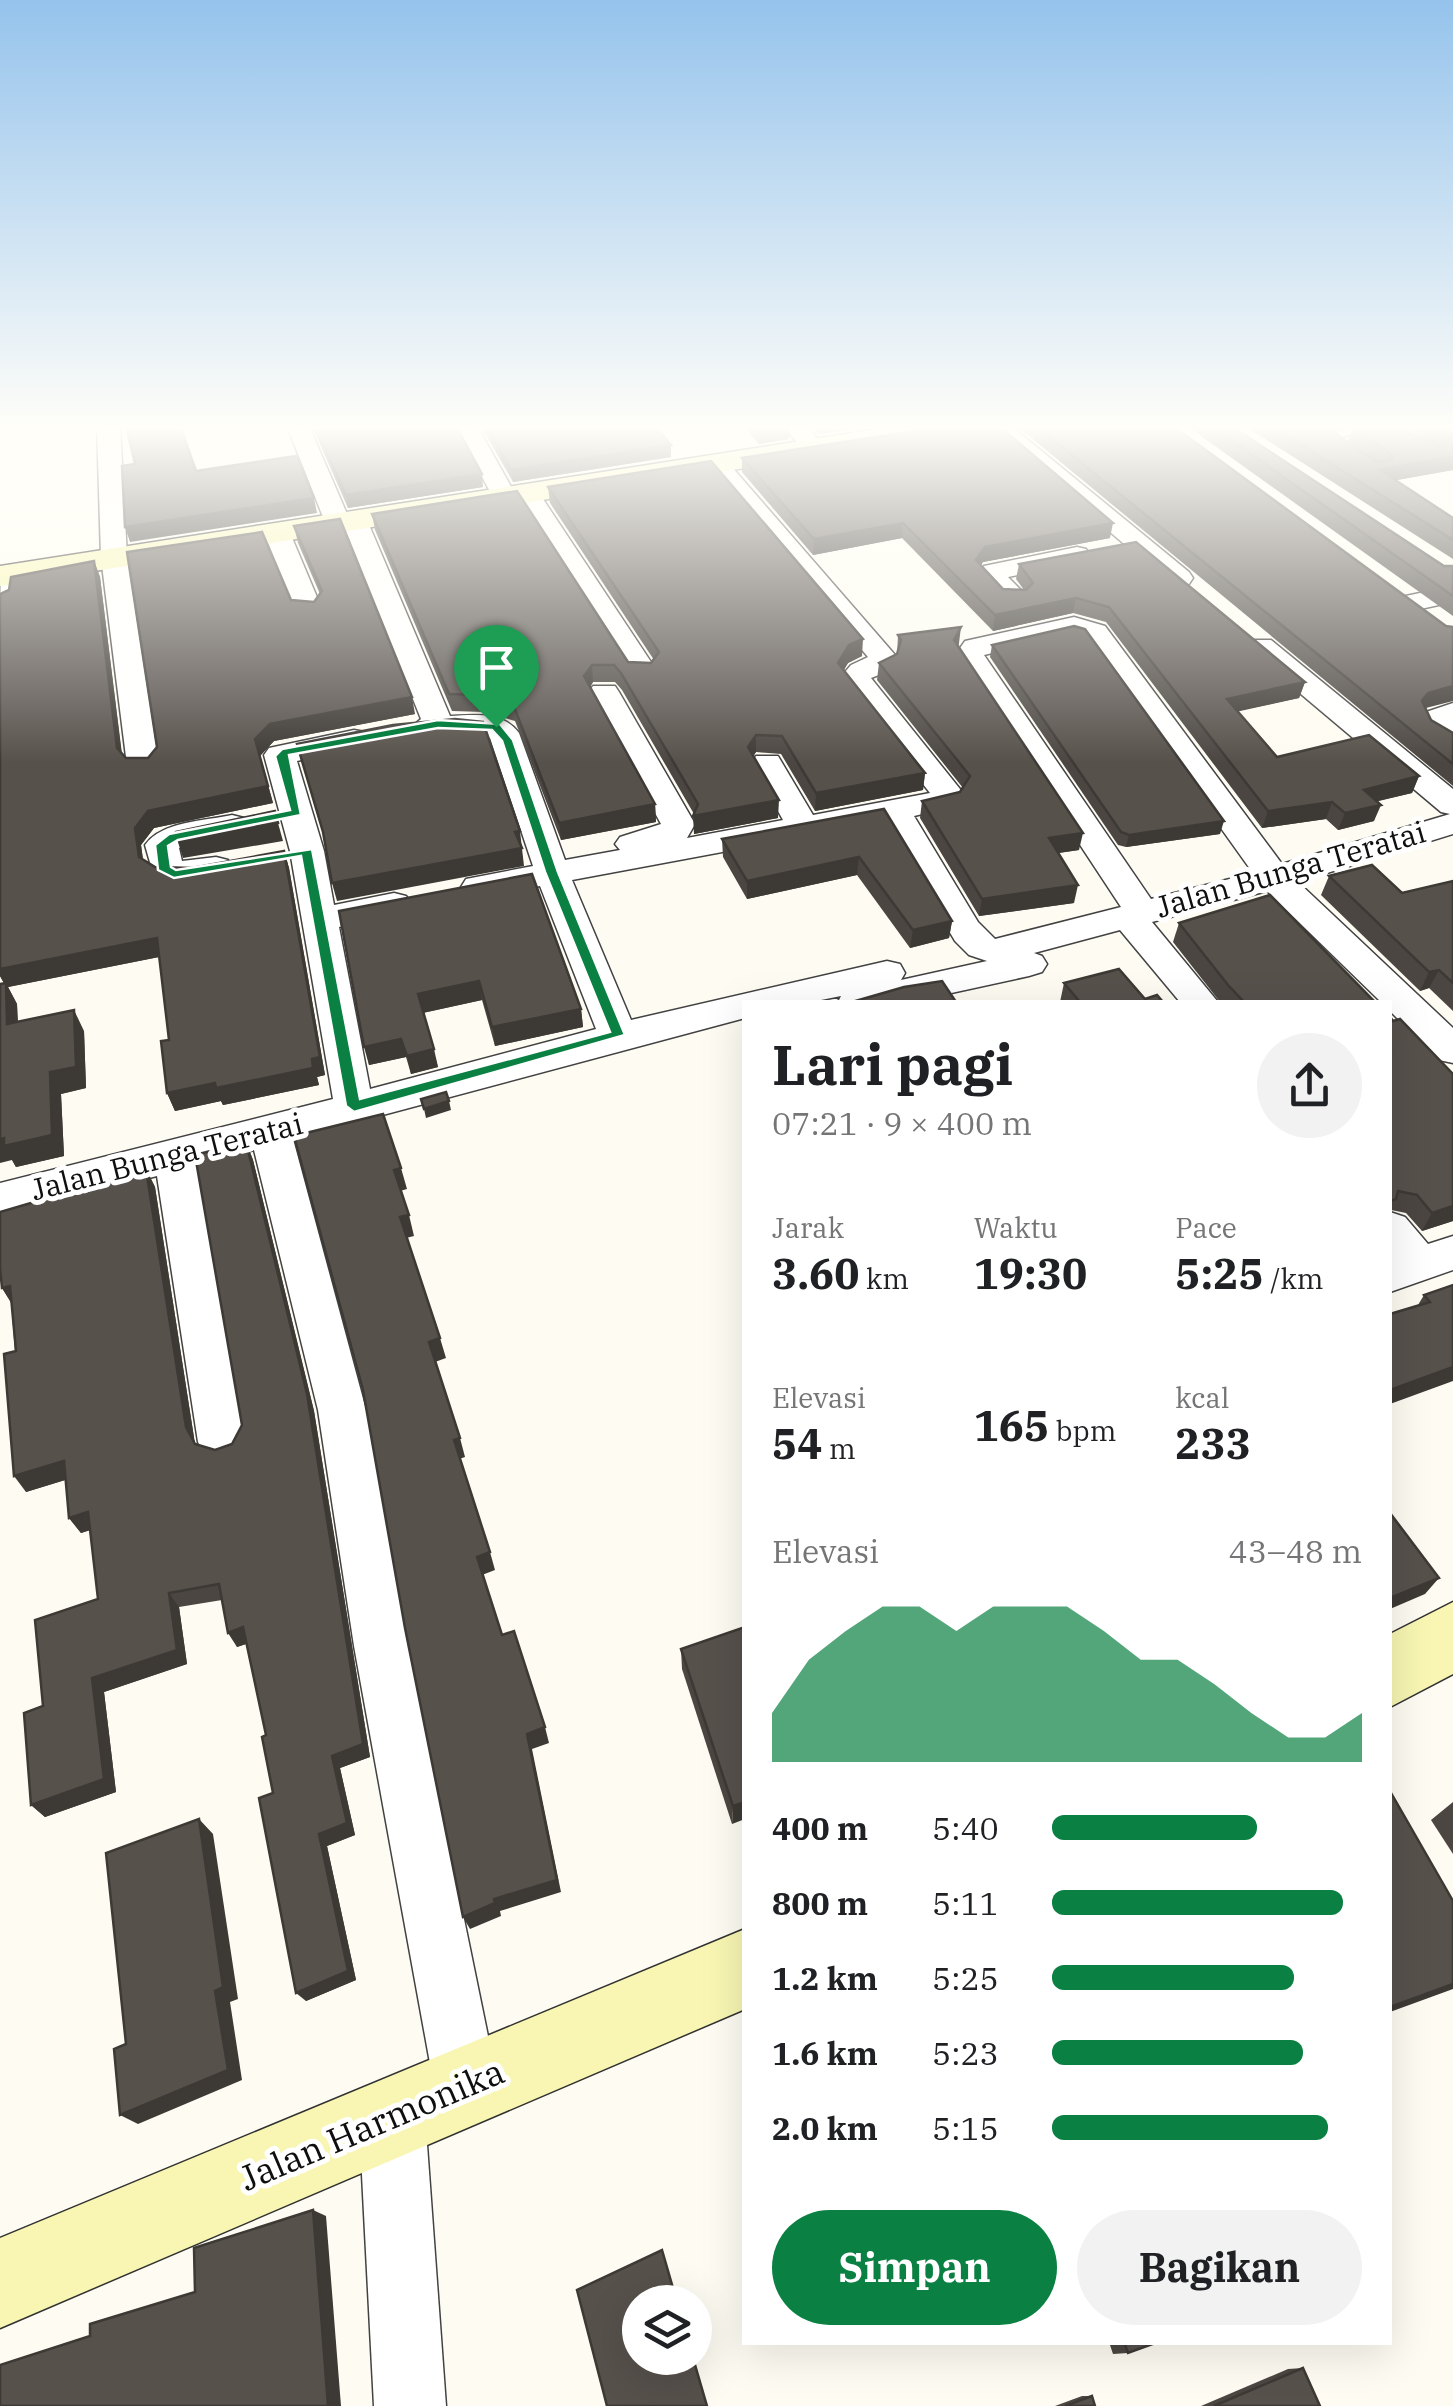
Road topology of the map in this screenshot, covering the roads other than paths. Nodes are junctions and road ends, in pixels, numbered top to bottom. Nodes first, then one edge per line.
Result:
1 (113, 538) edge
2 (243, 538) edge
3 (280, 538) edge
4 (354, 538) edge
5 (547, 538) edge
6 (781, 538) edge
7 (1131, 538) edge
8 (1138, 544) junction
9 (114, 558) junction
10 (0, 576) edge
11 (1198, 594) edge
12 (1453, 594) edge
13 (1013, 596) edge
14 (0, 603) edge
15 (308, 609) edge
16 (1438, 623) edge
17 (1243, 631) edge
18 (642, 671) edge
19 (604, 692) dead end
20 (1453, 712) edge
21 (438, 724) junction
22 (1453, 738) edge
23 (767, 763) dead end
24 (143, 766) edge
25 (1453, 806) edge
26 (894, 810) junction
27 (297, 812) junction
28 (1453, 822) edge
29 (804, 828) junction
30 (307, 852) junction
31 (550, 867) junction
32 (1274, 878) junction
33 (321, 919) junction
34 (1140, 923) junction
35 (982, 976) edge
36 (775, 1000) edge
37 (866, 1000) edge
38 (1198, 1000) edge
39 (742, 1007) edge
40 (618, 1035) junction
41 (1453, 1050) edge
42 (354, 1106) junction
43 (270, 1131) junction
44 (175, 1158) junction
45 (0, 1199) edge
46 (1392, 1231) edge
47 (1421, 1264) edge
48 (222, 1442) dead end
49 (1453, 1635) edge
50 (1392, 1672) edge
51 (742, 1970) edge
52 (466, 2085) junction
53 (392, 2117) junction
54 (0, 2282) edge
55 (410, 2406) edge

1 - 9 street
2 - 9 street
3 - 15 street
4 - 21 street
5 - 18 street
6 - 26 street
7 - 8 street
8 - 11 street
8 - 13 street
9 - 10 street
9 - 24 street
10 - 14 street
12 - 16 street
17 - 25 street
19 - 31 street
20 - 22 street
21 - 27 street
21 - 31 street
23 - 29 street
26 - 29 street
26 - 35 street
27 - 30 street
27 - 30 street
28 - 32 street, Jalan Bunga Teratai
29 - 31 street
30 - 33 street
31 - 33 street
31 - 40 street
32 - 34 street, Jalan Bunga Teratai
32 - 34 street
32 - 41 street
33 - 42 street
34 - 35 street, Jalan Bunga Teratai
34 - 38 street
35 - 36 street
35 - 37 street, Jalan Bunga Teratai
39 - 40 street, Jalan Bunga Teratai
40 - 42 street, Jalan Bunga Teratai
42 - 43 street, Jalan Bunga Teratai
43 - 44 street, Jalan Bunga Teratai
43 - 52 street
44 - 45 street, Jalan Bunga Teratai
44 - 48 street
46 - 47 street
49 - 50 street
51 - 52 street, Jalan Harmonika
52 - 53 street, Jalan Harmonika
53 - 54 street, Jalan Harmonika
53 - 55 street

